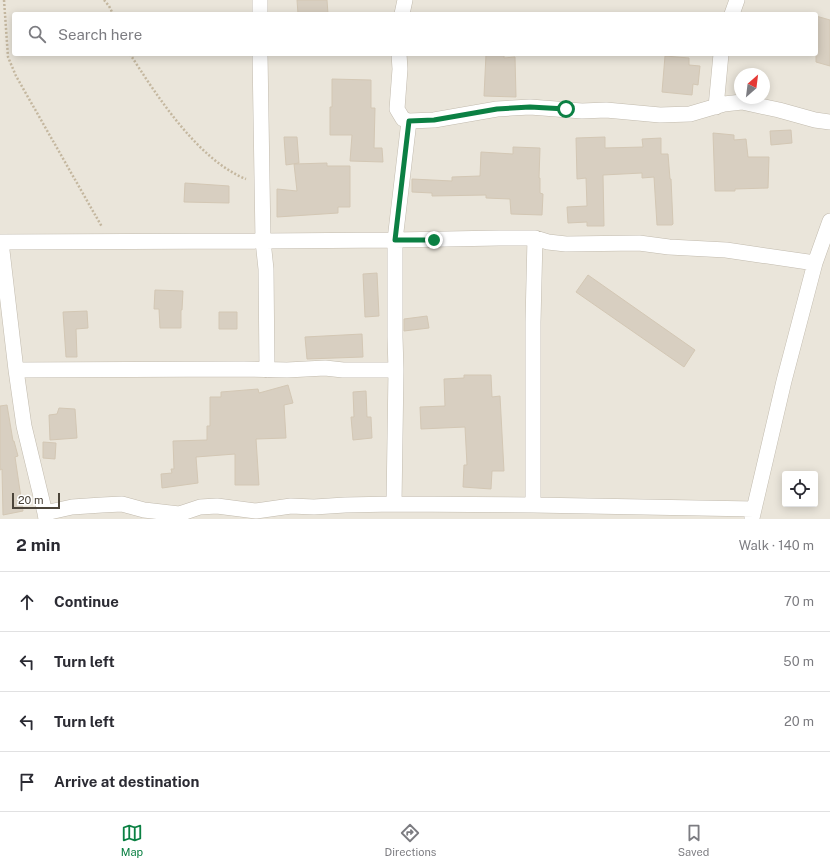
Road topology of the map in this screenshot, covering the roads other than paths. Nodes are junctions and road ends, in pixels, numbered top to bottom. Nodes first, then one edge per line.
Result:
1 (260, 0) edge
2 (405, 0) edge
3 (737, 0) edge
4 (260, 12) edge
5 (402, 12) edge
6 (733, 12) edge
7 (260, 56) edge
8 (399, 56) edge
9 (721, 56) edge
10 (716, 107) junction
11 (409, 121) junction
12 (830, 122) edge
13 (830, 221) edge
14 (535, 238) junction
15 (395, 240) junction
16 (263, 241) junction
17 (0, 242) edge
18 (815, 263) junction
19 (16, 370) junction
20 (268, 370) junction
21 (396, 370) junction
22 (394, 504) junction
23 (533, 505) junction
24 (753, 514) edge
25 (45, 516) edge
26 (180, 516) edge

1 - 4 street
2 - 5 street
3 - 6 street
7 - 16 street
8 - 11 street
9 - 10 street
10 - 11 street
10 - 12 street
11 - 15 street
13 - 18 street
14 - 15 street
14 - 18 street
14 - 23 street
15 - 16 street
15 - 21 street
16 - 17 street
16 - 20 street
17 - 19 street
18 - 24 street
19 - 20 street
19 - 25 street
20 - 21 street
21 - 22 street
22 - 23 street
22 - 26 street
23 - 24 street
25 - 26 street

